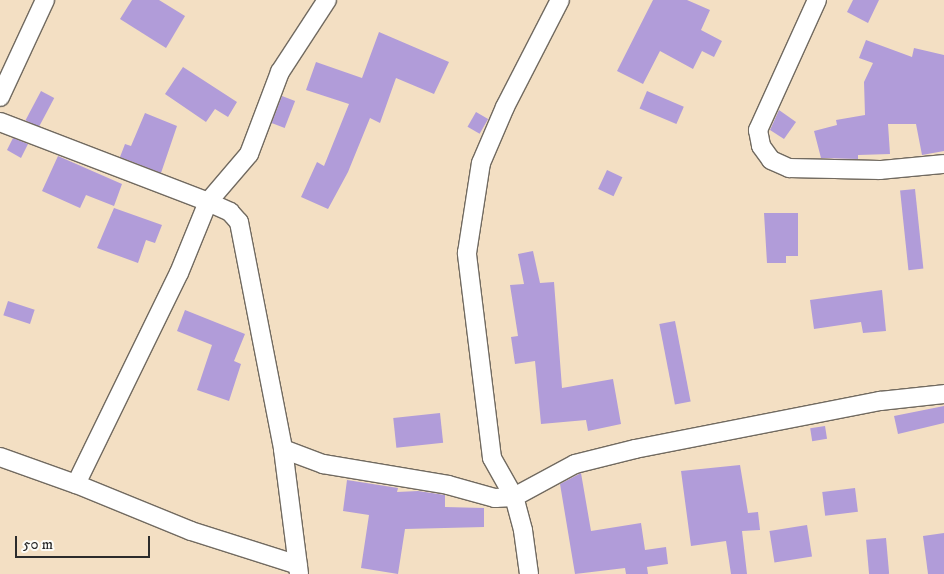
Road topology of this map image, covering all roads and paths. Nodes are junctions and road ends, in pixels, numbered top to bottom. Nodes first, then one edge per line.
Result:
1 (45, 0) edge
2 (328, 0) edge
3 (560, 0) edge
4 (817, 0) edge
5 (0, 94) edge
6 (0, 122) edge
7 (944, 164) edge
8 (208, 202) junction
9 (944, 394) edge
10 (282, 449) junction
11 (0, 457) edge
12 (76, 484) junction
13 (514, 497) junction
14 (299, 570) edge
15 (529, 574) edge

1 - 5 street
2 - 8 street
3 - 13 street
4 - 7 street
6 - 8 street
8 - 10 street
8 - 12 street
9 - 13 street
10 - 13 street
10 - 14 street
11 - 12 street
12 - 14 street
13 - 15 street

